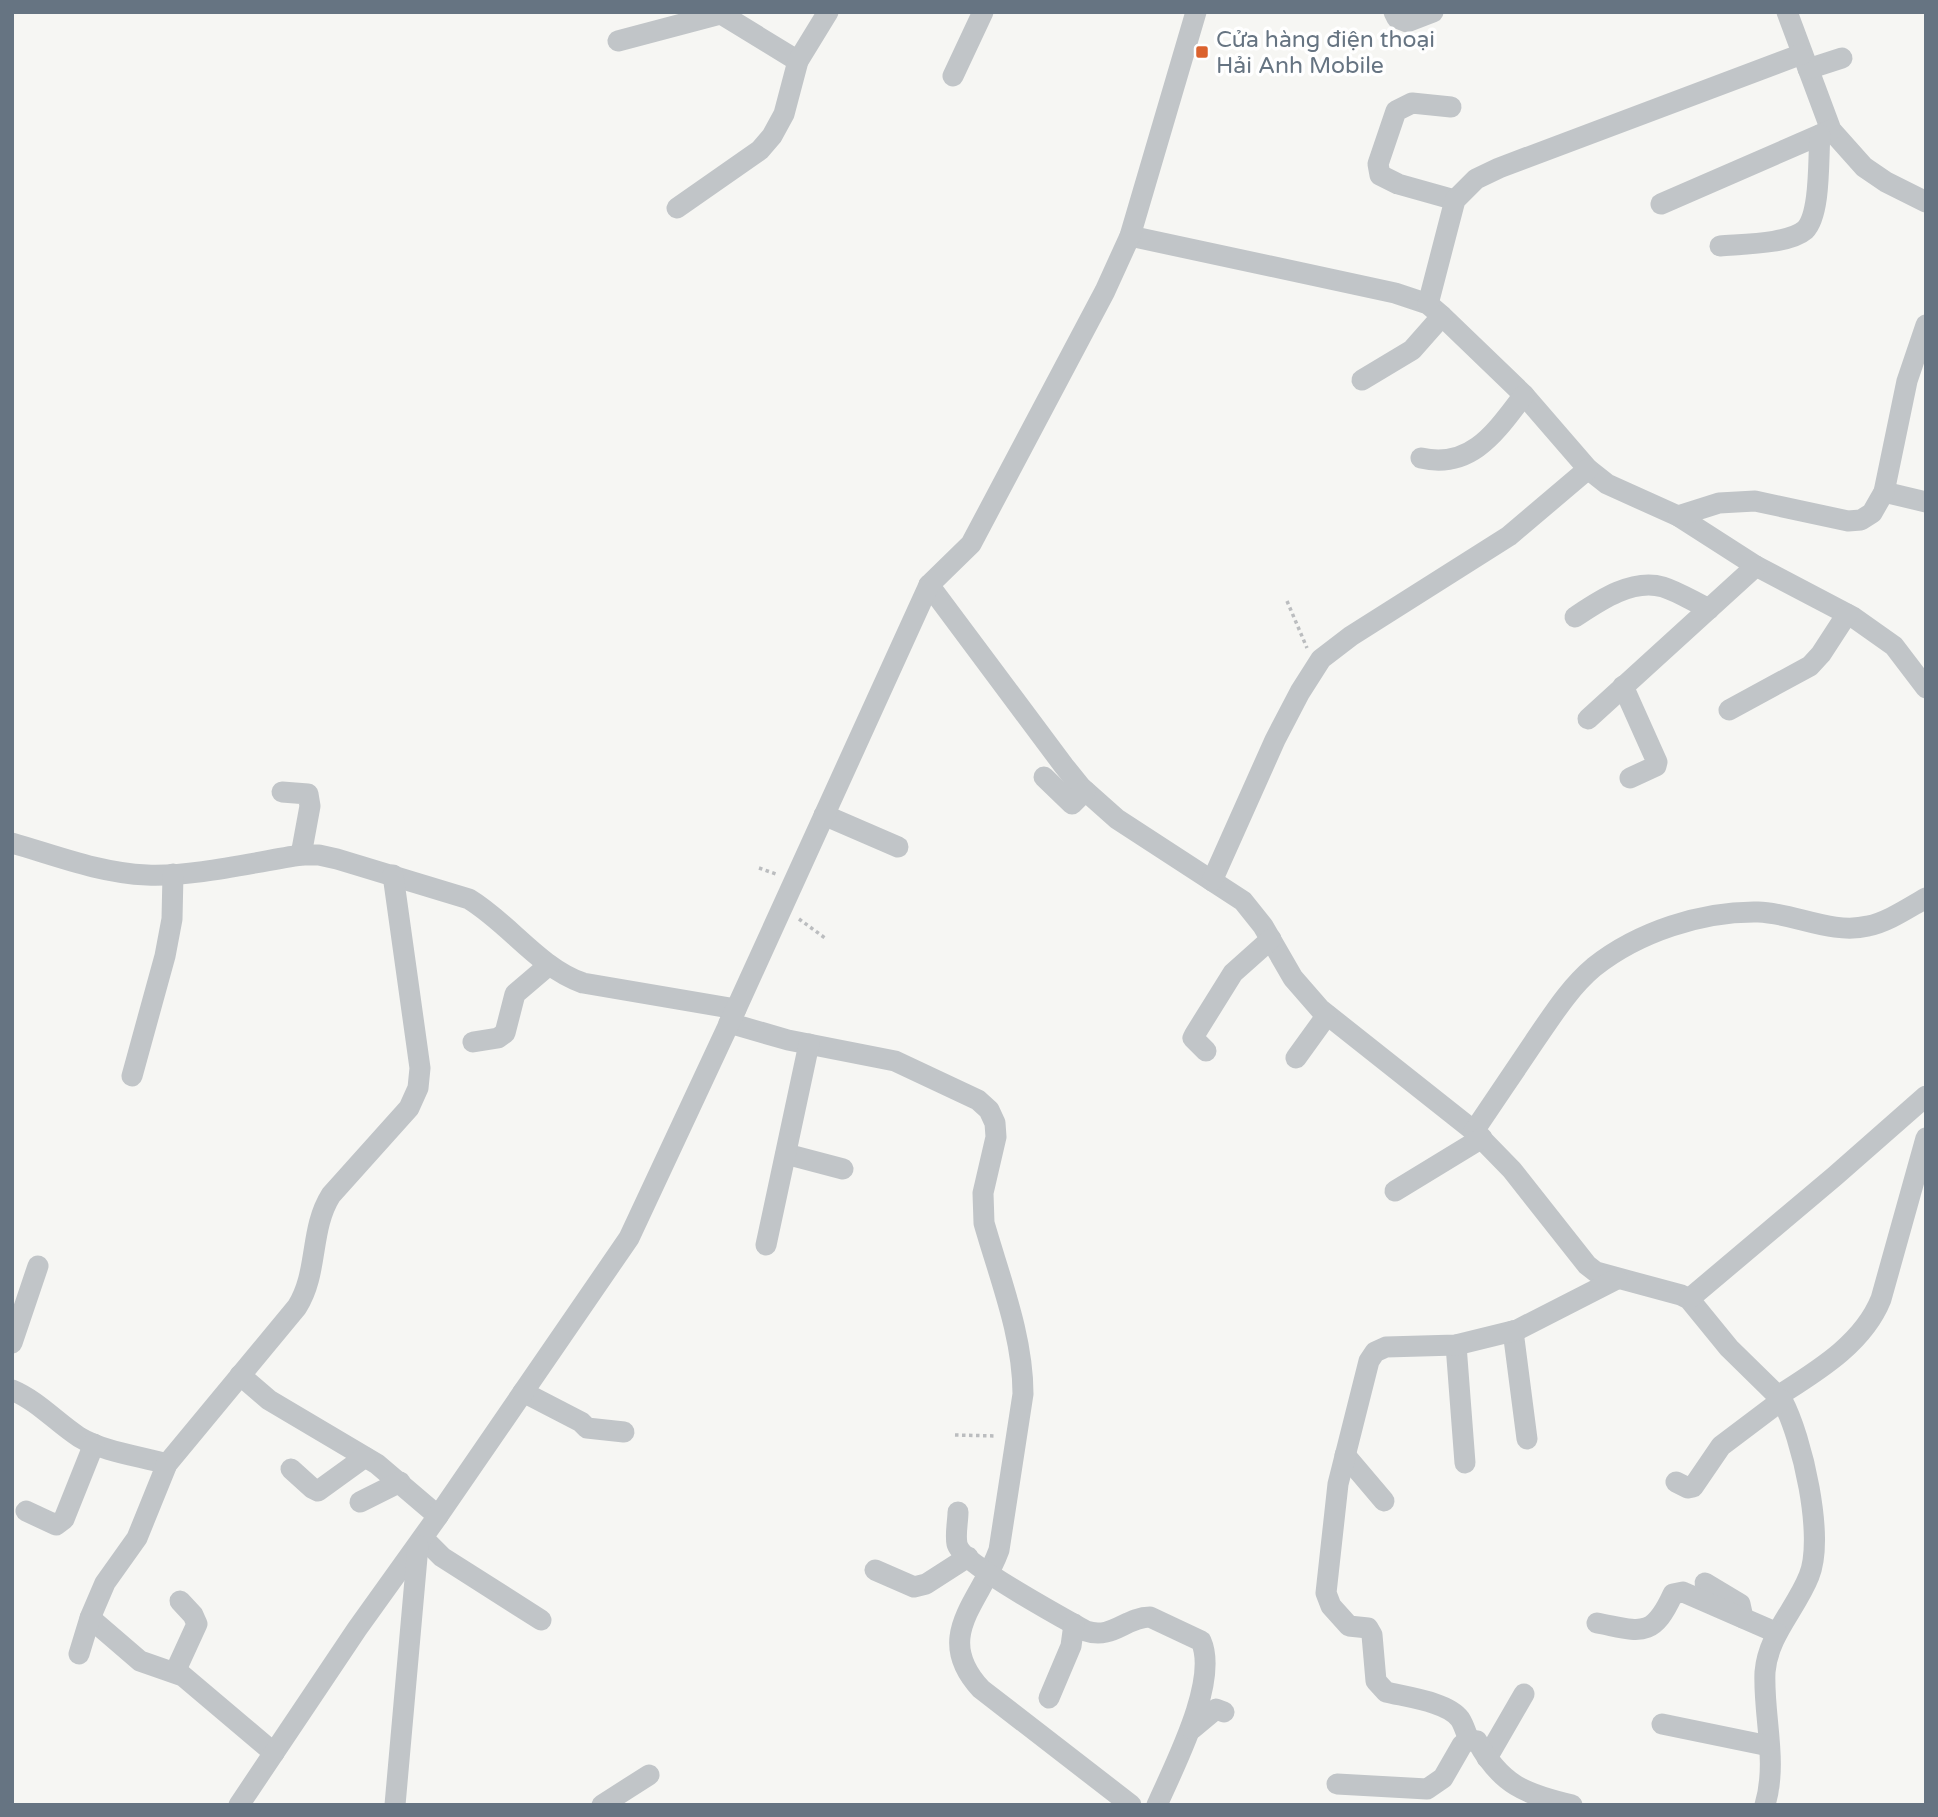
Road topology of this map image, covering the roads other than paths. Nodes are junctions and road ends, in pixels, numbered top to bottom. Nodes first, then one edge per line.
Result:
1 (828, 12) edge
2 (983, 12) edge
3 (1196, 12) edge
4 (1394, 12) edge
5 (1433, 12) edge
6 (1787, 12) edge
7 (719, 13) edge
8 (618, 41) dead end
9 (1842, 58) dead end
10 (798, 61) junction
11 (1805, 61) junction
12 (953, 76) dead end
13 (1451, 107) dead end
14 (1825, 132) junction
15 (1455, 200) junction
16 (1926, 202) edge
17 (1661, 204) dead end
18 (677, 208) dead end
19 (1130, 236) junction
20 (1720, 246) dead end
21 (1435, 310) junction
22 (1926, 325) edge
23 (1362, 380) dead end
24 (1524, 395) junction
25 (1422, 458) dead end
26 (1588, 469) junction
27 (1884, 492) junction
28 (1926, 502) edge
29 (1678, 516) junction
30 (1756, 566) junction
31 (929, 585) junction
32 (1709, 609) junction
33 (1847, 614) junction
34 (1575, 617) dead end
35 (1623, 687) junction
36 (1926, 688) edge
37 (1729, 710) dead end
38 (1588, 719) dead end
39 (1044, 777) dead end
40 (1630, 778) dead end
41 (1085, 791) junction
42 (282, 792) dead end
43 (824, 816) junction
44 (12, 843) edge
45 (898, 847) dead end
46 (301, 855) junction
47 (173, 874) junction
48 (393, 875) junction
49 (1212, 881) junction
50 (1926, 898) edge
51 (1271, 939) junction
52 (549, 965) junction
53 (1328, 1015) junction
54 (733, 1016) junction
55 (473, 1041) dead end
56 (809, 1044) junction
57 (1206, 1051) dead end
58 (1296, 1058) dead end
59 (131, 1076) dead end
60 (1926, 1096) edge
61 (1478, 1134) junction
62 (1926, 1138) edge
63 (786, 1154) junction
64 (843, 1169) dead end
65 (1395, 1191) dead end
66 (766, 1245) dead end
67 (38, 1266) dead end
68 (1617, 1279) junction
69 (1689, 1299) junction
70 (1513, 1331) junction
71 (12, 1343) edge
72 (1456, 1345) junction
73 (240, 1375) junction
74 (12, 1390) edge
75 (523, 1392) junction
76 (1780, 1398) junction
77 (624, 1432) dead end
78 (1527, 1440) dead end
79 (94, 1444) junction
80 (1345, 1455) junction
81 (365, 1457) junction
82 (1465, 1463) dead end
83 (167, 1464) junction
84 (291, 1469) dead end
85 (400, 1482) junction
86 (1675, 1482) dead end
87 (1384, 1501) dead end
88 (360, 1502) dead end
89 (26, 1511) dead end
90 (958, 1512) dead end
91 (438, 1516) junction
92 (421, 1541) junction
93 (968, 1557) junction
94 (875, 1570) dead end
95 (989, 1574) junction
96 (1705, 1583) dead end
97 (180, 1601) dead end
98 (90, 1618) junction
99 (1743, 1618) junction
100 (541, 1620) dead end
101 (1597, 1623) dead end
102 (1074, 1624) junction
103 (1777, 1633) junction
104 (79, 1654) dead end
105 (175, 1672) junction
106 (1524, 1695) dead end
107 (1049, 1698) dead end
108 (1224, 1712) dead end
109 (1662, 1724) dead end
110 (1191, 1730) junction
111 (1469, 1740) junction
112 (1769, 1746) junction
113 (274, 1753) junction
114 (1487, 1758) junction
115 (649, 1776) dead end
116 (1338, 1784) dead end
117 (239, 1805) edge
118 (395, 1805) edge
119 (602, 1805) edge
120 (1131, 1805) edge
121 (1157, 1805) edge
122 (1572, 1805) edge
123 (1765, 1805) edge

1 - 10 street
2 - 12 street
3 - 19 street
4 - 5 street
6 - 11 street
7 - 8 street
7 - 10 street
9 - 11 street
10 - 18 street
11 - 14 street
11 - 15 street
13 - 15 street
14 - 16 street
14 - 17 street
14 - 20 street
15 - 21 street
19 - 21 street
19 - 31 street
21 - 23 street
21 - 24 street
22 - 27 street
24 - 25 street
24 - 26 street
26 - 29 street
26 - 49 street
27 - 28 street
27 - 29 street
29 - 30 street
30 - 32 street
30 - 33 street
31 - 41 street
31 - 43 street
32 - 34 street
32 - 35 street
33 - 36 street
33 - 37 street
35 - 38 street
35 - 40 street
39 - 41 street
41 - 49 street
42 - 46 street
43 - 45 street
43 - 54 street
44 - 47 street
46 - 47 street
46 - 48 street
47 - 59 street
48 - 52 street
48 - 73 street
49 - 51 street
50 - 61 street
51 - 53 street
51 - 57 street
52 - 54 street
52 - 55 street
53 - 58 street
53 - 61 street
54 - 56 street
54 - 75 street
56 - 63 street
56 - 95 street
60 - 69 street
61 - 65 street
61 - 68 street
62 - 76 street
63 - 64 street
63 - 66 street
67 - 71 street
68 - 69 street
68 - 70 street
69 - 76 street
70 - 72 street
70 - 78 street
72 - 80 street
72 - 82 street
73 - 81 street
73 - 83 street
74 - 79 street
75 - 77 street
75 - 91 street
76 - 86 street
76 - 103 street
79 - 83 street
79 - 89 street
80 - 87 street
80 - 111 street
81 - 84 street
81 - 85 street
83 - 98 street
85 - 88 street
85 - 91 street
90 - 93 street
91 - 92 street
92 - 100 street
92 - 113 street
92 - 118 street
93 - 94 street
93 - 95 street
95 - 102 street
95 - 120 street
96 - 99 street
97 - 105 street
98 - 104 street
98 - 105 street
99 - 101 street
99 - 103 street
102 - 107 street
102 - 110 street
103 - 112 street
105 - 113 street
106 - 114 street
108 - 110 street
109 - 112 street
110 - 121 street
111 - 114 street
111 - 116 street
112 - 123 street
113 - 117 street
114 - 122 street
115 - 119 street

